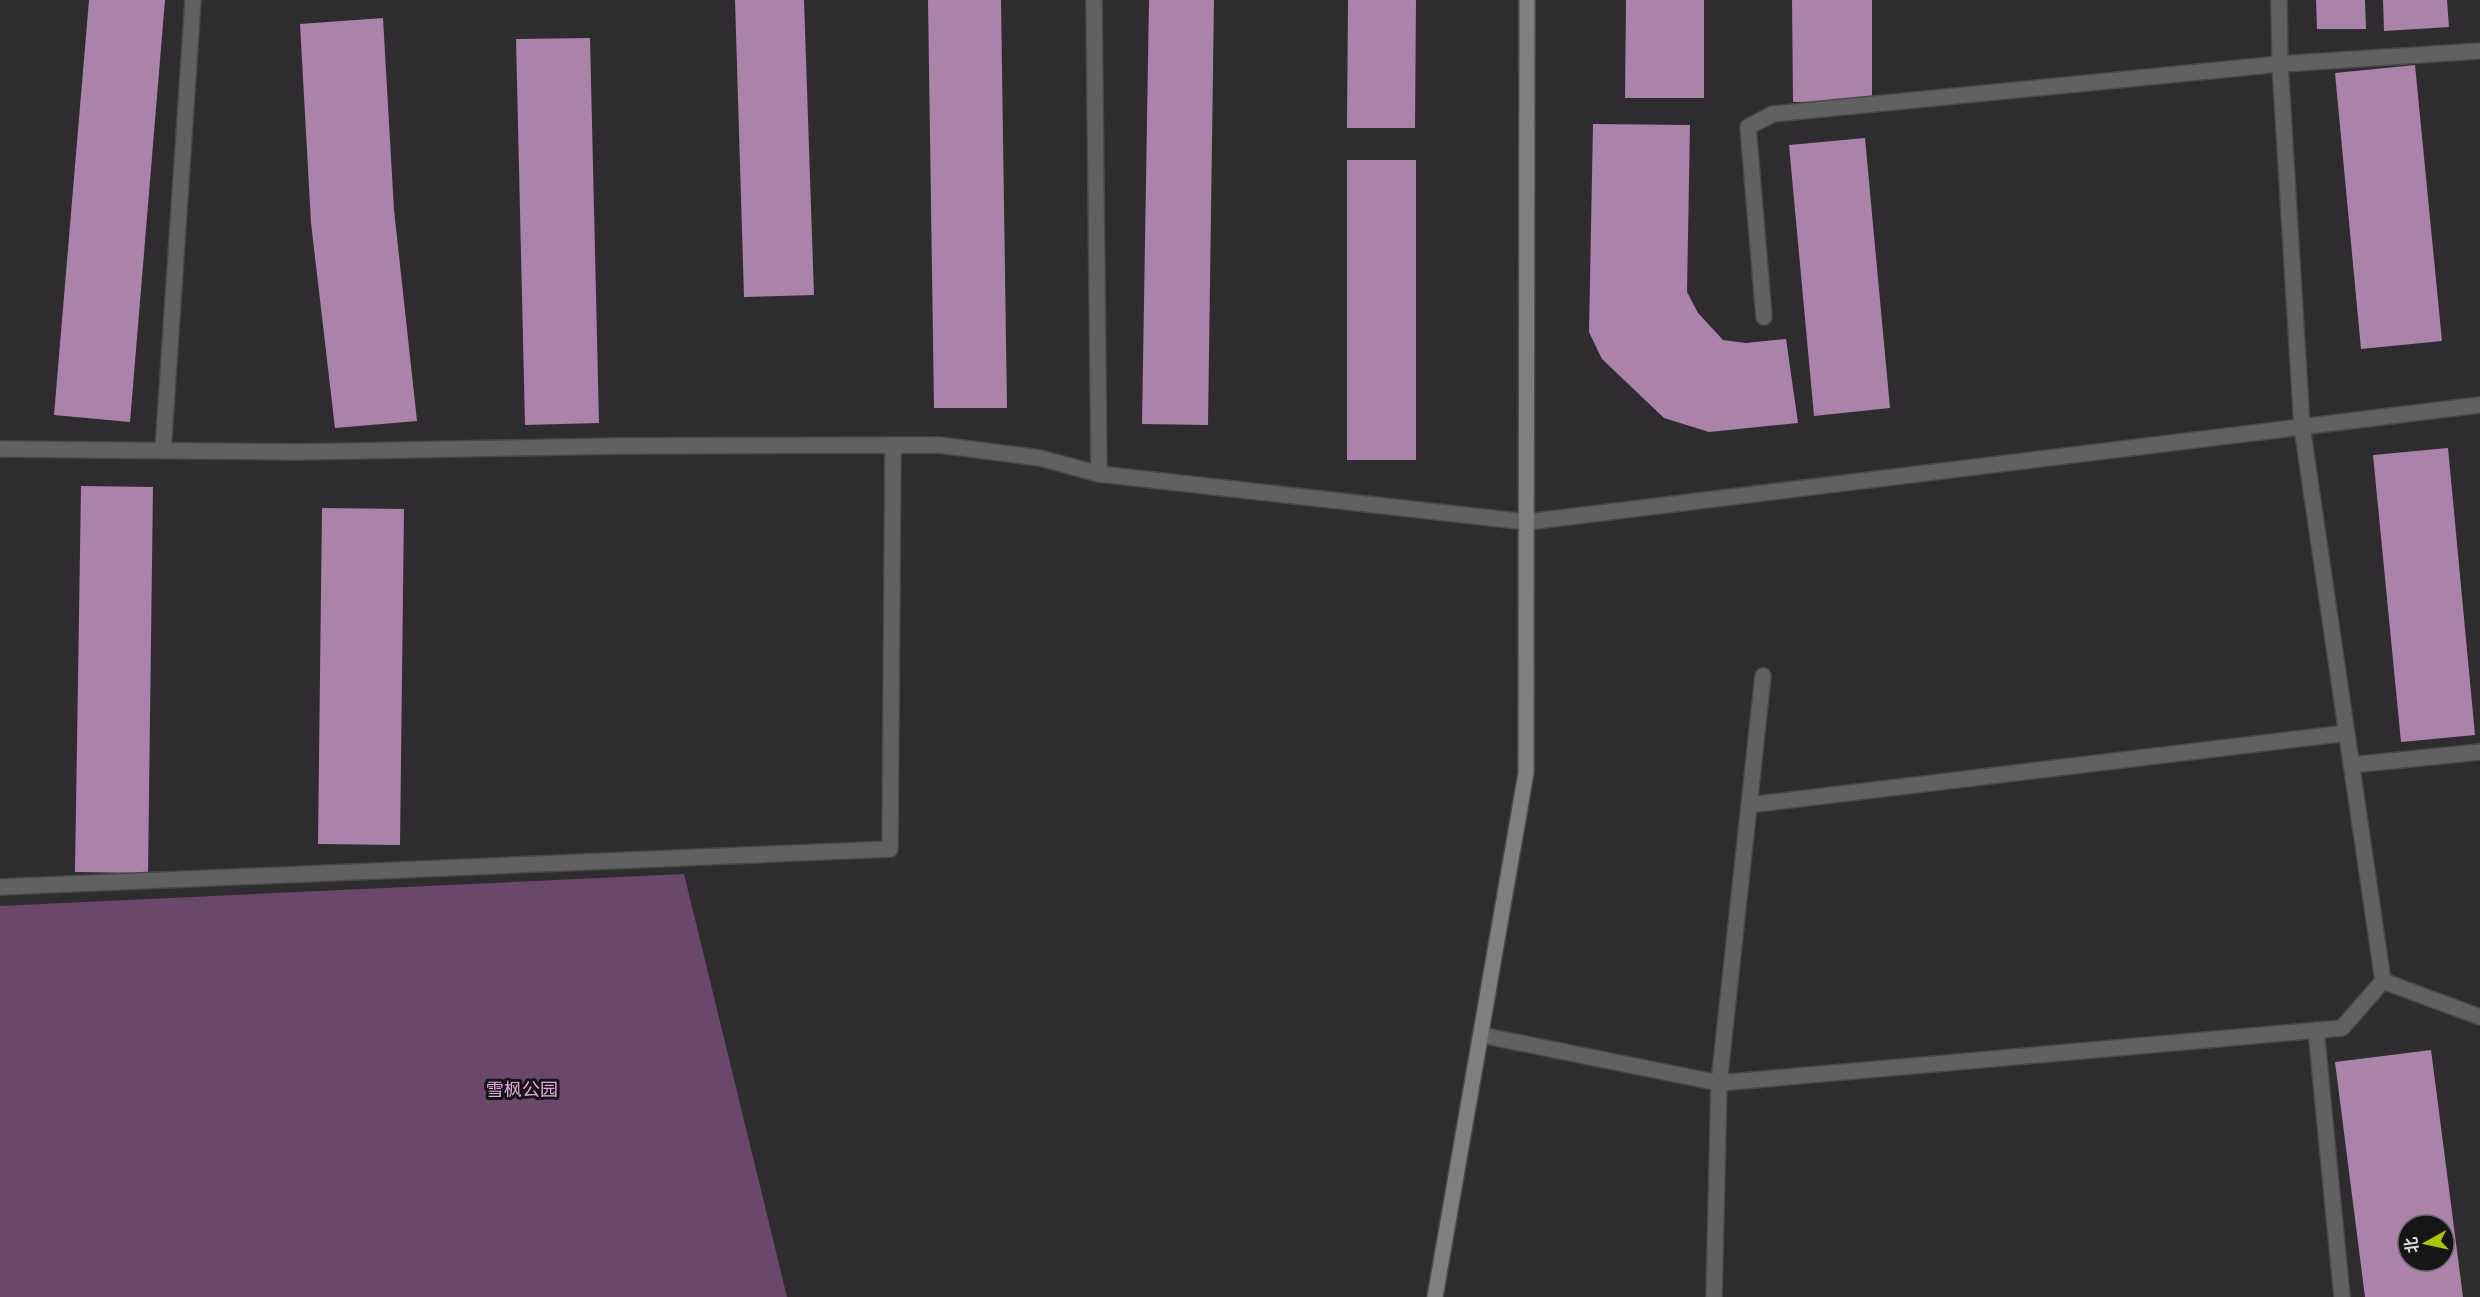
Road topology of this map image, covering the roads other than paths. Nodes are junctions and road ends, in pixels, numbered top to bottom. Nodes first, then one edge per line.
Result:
1 (193, 0) edge
2 (1094, 0) edge
3 (1527, 0) edge
4 (2279, 0) edge
5 (2480, 51) edge
6 (2280, 64) junction
7 (1764, 317) dead end
8 (2480, 405) edge
9 (2302, 427) junction
10 (892, 445) junction
11 (0, 449) edge
12 (163, 451) junction
13 (1099, 474) junction
14 (1527, 522) junction
15 (1763, 676) dead end
16 (2347, 734) junction
17 (2480, 752) edge
18 (2351, 765) junction
19 (1749, 805) junction
20 (0, 886) edge
21 (2383, 981) junction
22 (2480, 1017) edge
23 (2316, 1030) junction
24 (1481, 1035) junction
25 (1719, 1083) junction
26 (1435, 1297) edge
27 (1714, 1297) edge
28 (2343, 1297) edge

1 - 12 street
2 - 13 street
3 - 14 street
4 - 6 street
5 - 6 street
6 - 7 street
6 - 9 street
8 - 9 street
9 - 14 street
9 - 16 street
10 - 12 street
10 - 13 street
10 - 20 street
11 - 12 street
13 - 14 street
14 - 24 street
15 - 19 street
16 - 18 street
16 - 19 street
17 - 18 street
18 - 21 street
19 - 25 street
21 - 22 street
21 - 23 street
23 - 25 street
23 - 28 street
24 - 25 street
24 - 26 street
25 - 27 street

